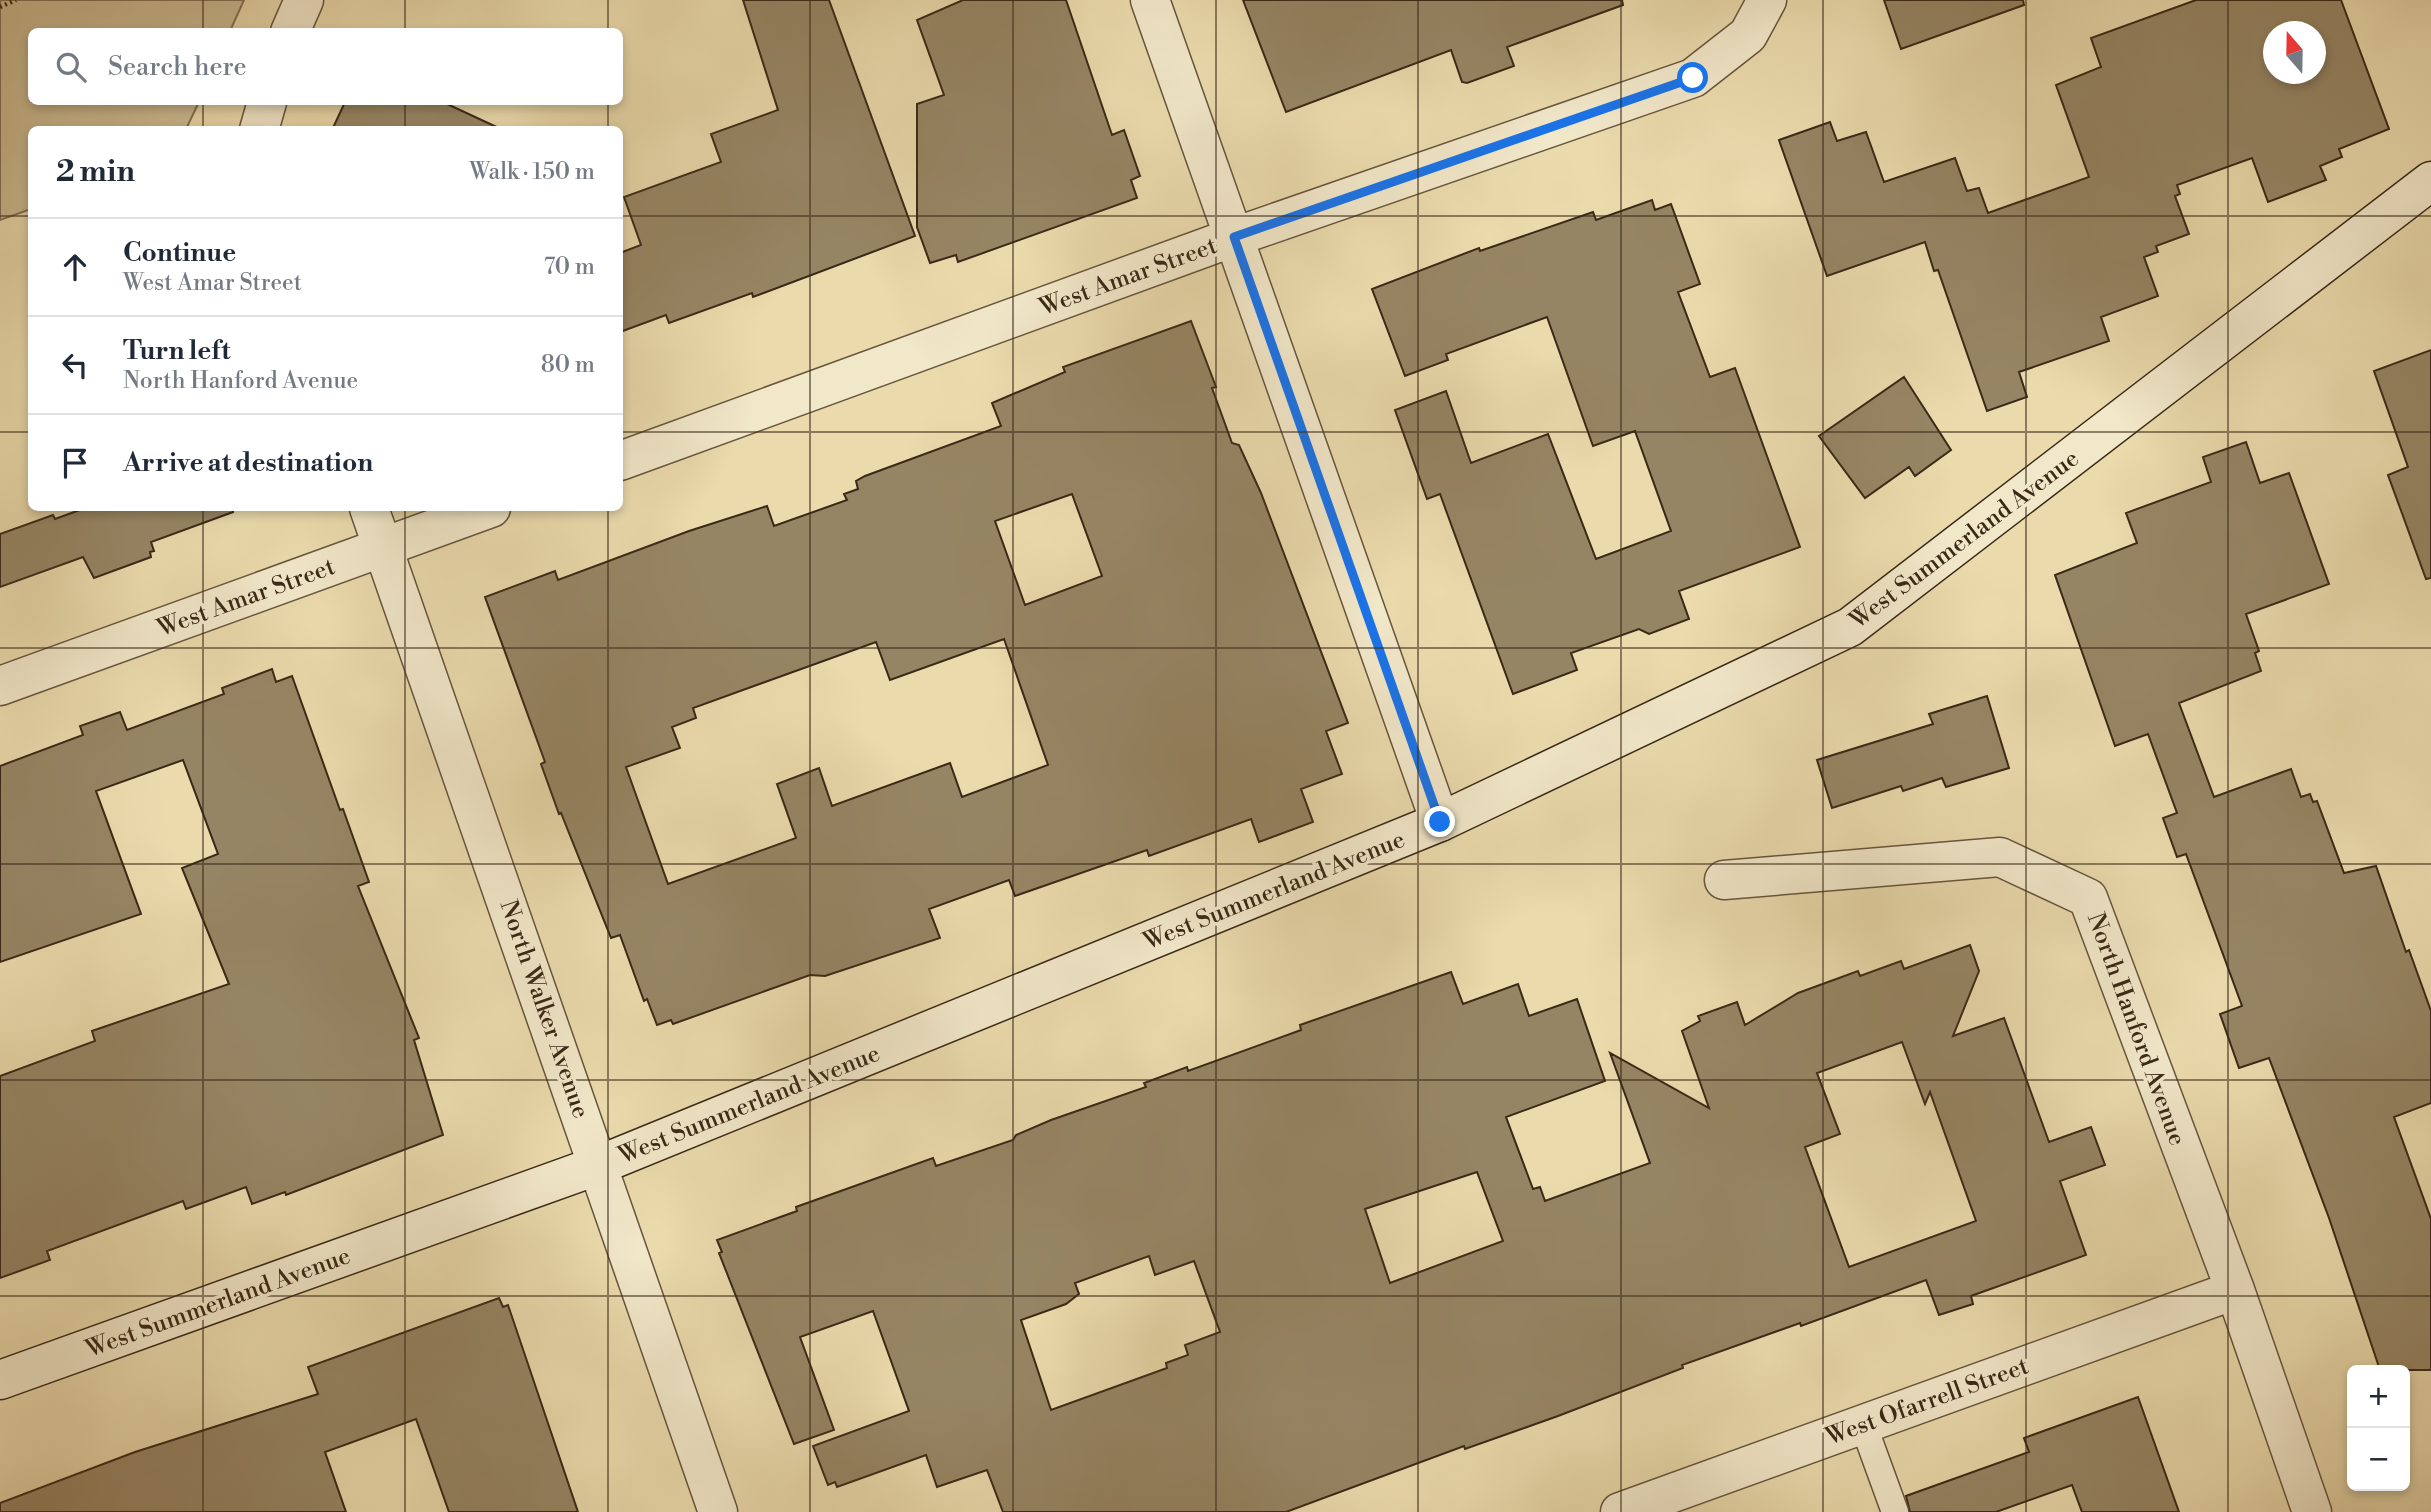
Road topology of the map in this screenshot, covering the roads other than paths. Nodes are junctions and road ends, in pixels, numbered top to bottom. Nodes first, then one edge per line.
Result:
1 (304, 0) edge
2 (1150, 0) edge
3 (1766, 0) edge
4 (292, 28) edge
5 (266, 105) edge
6 (260, 126) edge
7 (2431, 181) edge
8 (1234, 237) junction
9 (623, 460) edge
10 (370, 511) edge
11 (483, 511) edge
12 (384, 546) junction
13 (0, 686) edge
14 (1440, 822) junction
15 (1724, 880) dead end
16 (599, 1165) junction
17 (2235, 1290) junction
18 (0, 1380) edge
19 (1863, 1424) junction
20 (718, 1512) edge
21 (1620, 1512) edge
22 (1895, 1512) edge
23 (2312, 1512) edge

1 - 4 street
2 - 8 street
3 - 8 street, West Amar Street
5 - 6 street
7 - 14 street, West Summerland Avenue
8 - 9 street, West Amar Street
8 - 14 street
10 - 12 street, North Walker Avenue
11 - 12 street, West Amar Street
12 - 13 street, West Amar Street
12 - 16 street, North Walker Avenue
14 - 16 street, West Summerland Avenue
15 - 17 street, North Hanford Avenue
16 - 18 street, West Summerland Avenue
16 - 20 street, North Walker Avenue
17 - 19 street, West Ofarrell Street
17 - 23 street, North Hanford Avenue
19 - 21 street, West Ofarrell Street
19 - 22 lane

